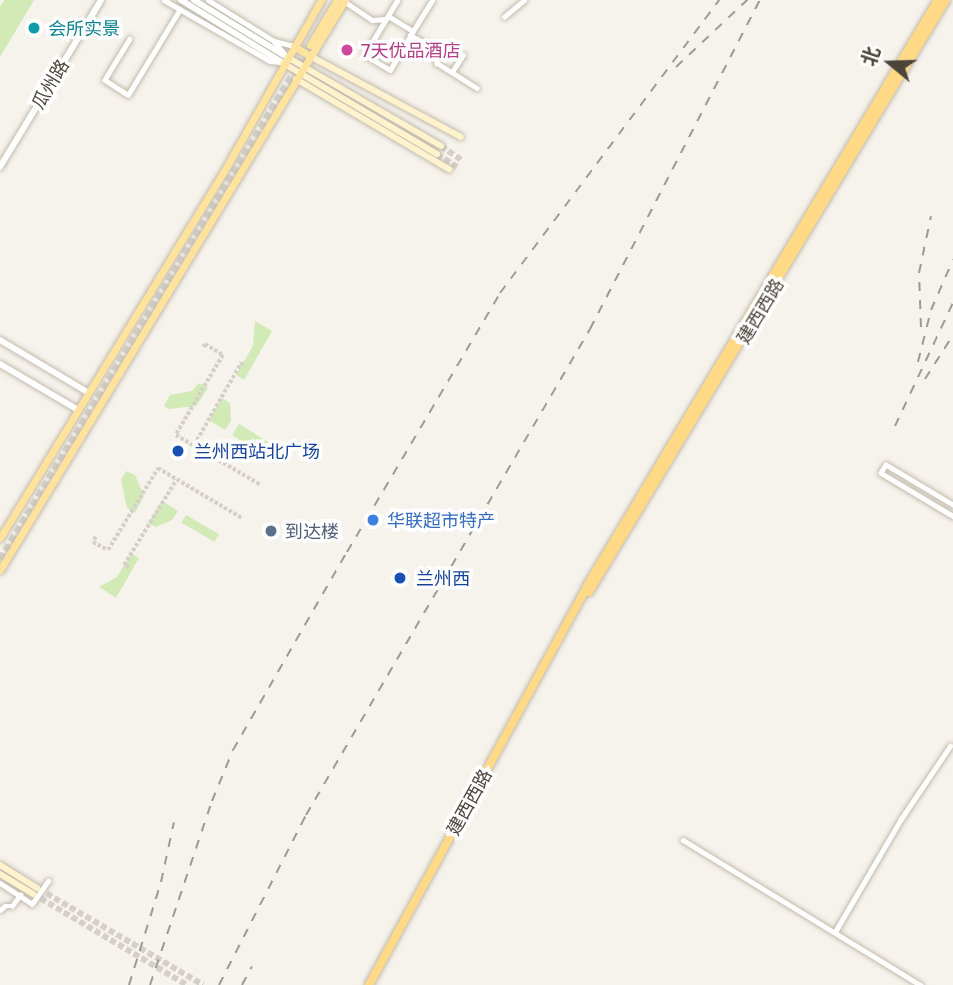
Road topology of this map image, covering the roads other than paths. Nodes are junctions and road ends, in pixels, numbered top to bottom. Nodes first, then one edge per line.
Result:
1 (101, 0) edge
2 (164, 0) edge
3 (181, 0) edge
4 (194, 0) edge
5 (208, 0) edge
6 (321, 0) edge
7 (335, 0) edge
8 (345, 0) edge
9 (398, 0) edge
10 (432, 0) edge
11 (524, 0) edge
12 (938, 0) edge
13 (946, 0) edge
14 (180, 9) junction
15 (388, 16) junction
16 (504, 17) dead end
17 (412, 33) junction
18 (130, 39) dead end
19 (274, 41) junction
20 (308, 44) tunnel mouth
21 (294, 46) junction
22 (463, 55) dead end
23 (310, 56) junction
24 (284, 63) junction
25 (452, 72) junction
26 (300, 73) junction
27 (477, 88) dead end
28 (461, 137) dead end
29 (441, 146) tunnel mouth
30 (437, 154) tunnel mouth
31 (0, 167) edge
32 (449, 169) dead end
33 (0, 340) edge
34 (0, 364) edge
35 (89, 393) junction
36 (78, 410) junction
37 (953, 505) edge
38 (953, 516) edge
39 (0, 538) edge
40 (0, 570) edge
41 (569, 620) junction
42 (950, 746) dead end
43 (683, 840) dead end
44 (0, 865) edge
45 (0, 874) edge
46 (48, 881) dead end
47 (0, 883) edge
48 (20, 895) junction
49 (0, 910) edge
50 (835, 932) junction
51 (369, 985) edge
52 (921, 985) edge

1 - 31 street, 瓜州路
2 - 14 street
3 - 24 street
4 - 24 street
5 - 19 street
6 - 21 main road
7 - 20 main road
8 - 15 street
8 - 23 main road
9 - 15 street
10 - 17 street
11 - 16 street
12 - 41 highway, 建西西路
13 - 41 highway, 建西西路
14 - 18 street
14 - 24 street
15 - 17 street
15 - 17 street
17 - 25 street
19 - 21 street
19 - 24 street
21 - 23 main road
21 - 24 main road
22 - 25 street
23 - 26 main road
23 - 28 main road
24 - 26 main road
24 - 26 main road
24 - 35 main road
25 - 27 street
26 - 29 main road
26 - 30 main road
26 - 32 main road
26 - 40 main road
33 - 35 street
34 - 36 street
35 - 36 main road
36 - 39 main road
37 - 38 street
41 - 51 highway, 建西西路
42 - 50 street
43 - 50 street
44 - 45 main road
46 - 48 street
47 - 48 street
48 - 49 street
50 - 52 street

